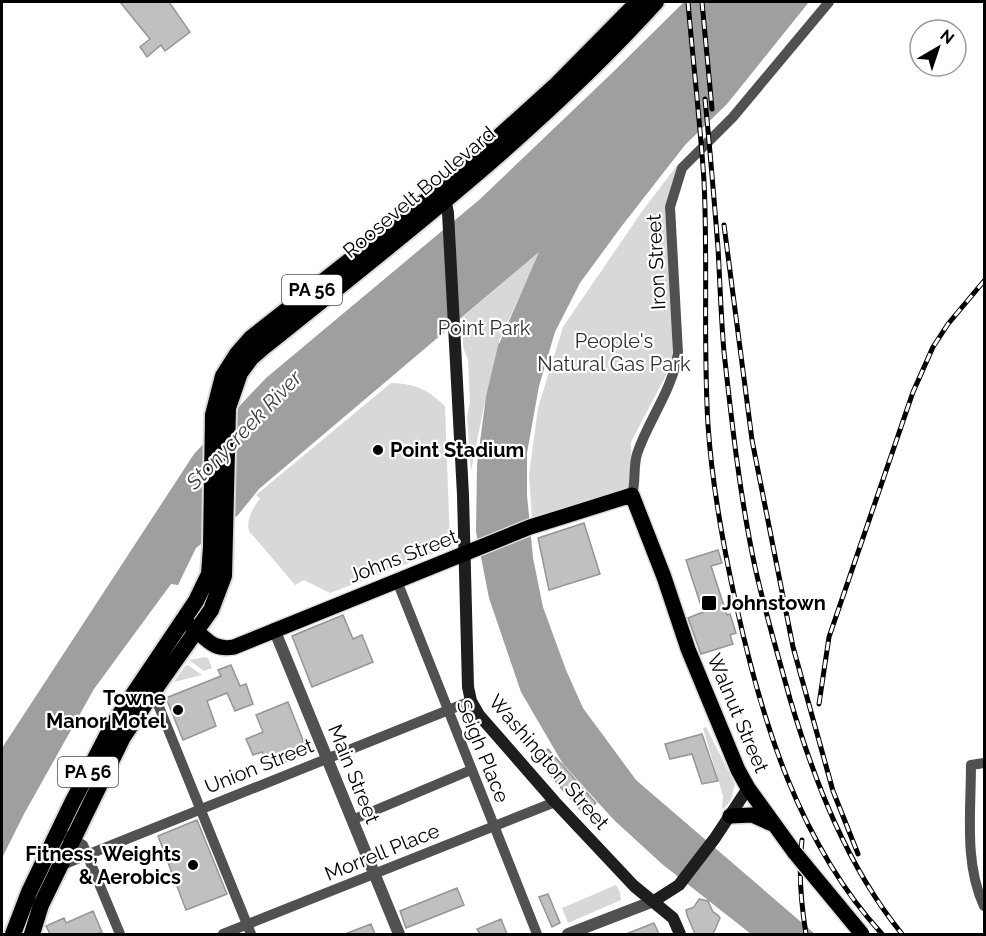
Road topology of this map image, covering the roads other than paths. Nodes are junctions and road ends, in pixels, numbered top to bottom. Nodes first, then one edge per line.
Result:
1 (638, 2) edge
2 (656, 2) edge
3 (829, 2) edge
4 (446, 201) junction
5 (632, 495) junction
6 (470, 552) junction
7 (398, 581) junction
8 (189, 625) junction
9 (274, 629) junction
10 (153, 692) junction
11 (471, 701) junction
12 (447, 710) junction
13 (327, 758) junction
14 (984, 763) edge
15 (471, 770) junction
16 (748, 788) junction
17 (555, 802) junction
18 (200, 809) junction
19 (729, 816) junction
20 (352, 820) junction
21 (775, 825) junction
22 (494, 827) junction
23 (58, 832) junction
24 (74, 840) junction
25 (88, 854) junction
26 (62, 865) junction
27 (374, 874) junction
28 (654, 901) junction
29 (984, 906) edge
30 (249, 930) edge
31 (12, 934) edge
32 (32, 934) edge
33 (120, 934) edge
34 (223, 934) edge
35 (399, 934) edge
36 (537, 934) edge
37 (568, 934) edge
38 (680, 934) edge
39 (862, 934) edge

1 - 4 highway, Roosevelt Boulevard / PA 56
2 - 4 highway, Roosevelt Boulevard / PA 56
3 - 5 street, Iron Street
4 - 6 main road, Washington Street
4 - 8 highway, Roosevelt Boulevard / PA 56
4 - 8 highway, Roosevelt Boulevard / PA 56
5 - 6 main road, Johns Street
5 - 16 main road, Walnut Street
6 - 7 main road, Johns Street
6 - 11 main road, Washington Street
7 - 9 main road, Johns Street
7 - 12 street, Seigh Place
8 - 9 main road, Johns Street
8 - 10 highway, PA 56
8 - 23 highway, PA 56
9 - 13 street, Main Street
10 - 18 street
10 - 24 highway, PA 56
11 - 12 street, Union Street
11 - 17 main road, Washington Street
12 - 13 street, Union Street
12 - 15 street, Seigh Place
13 - 18 street, Union Street
13 - 20 street, Main Street
14 - 29 street
15 - 20 street
15 - 22 street, Seigh Place
16 - 19 main road, Walnut Street
16 - 21 main road
17 - 22 street, Morrell Place
17 - 28 main road, Washington Street
18 - 25 street, Union Street
18 - 30 street
19 - 21 main road
19 - 28 main road, Walnut Street
20 - 27 street, Main Street
21 - 39 main road, bridge
22 - 27 street, Morrell Place
22 - 36 street, Seigh Place
23 - 24 street
23 - 31 highway, PA 56
24 - 25 street
24 - 26 highway, PA 56
25 - 26 street, Union Street
25 - 33 street
26 - 32 highway, PA 56
27 - 30 street, Morrell Place
27 - 35 street, Main Street
28 - 37 street, Walnut Street
28 - 38 main road, Washington Street
30 - 34 street, Morrell Place

